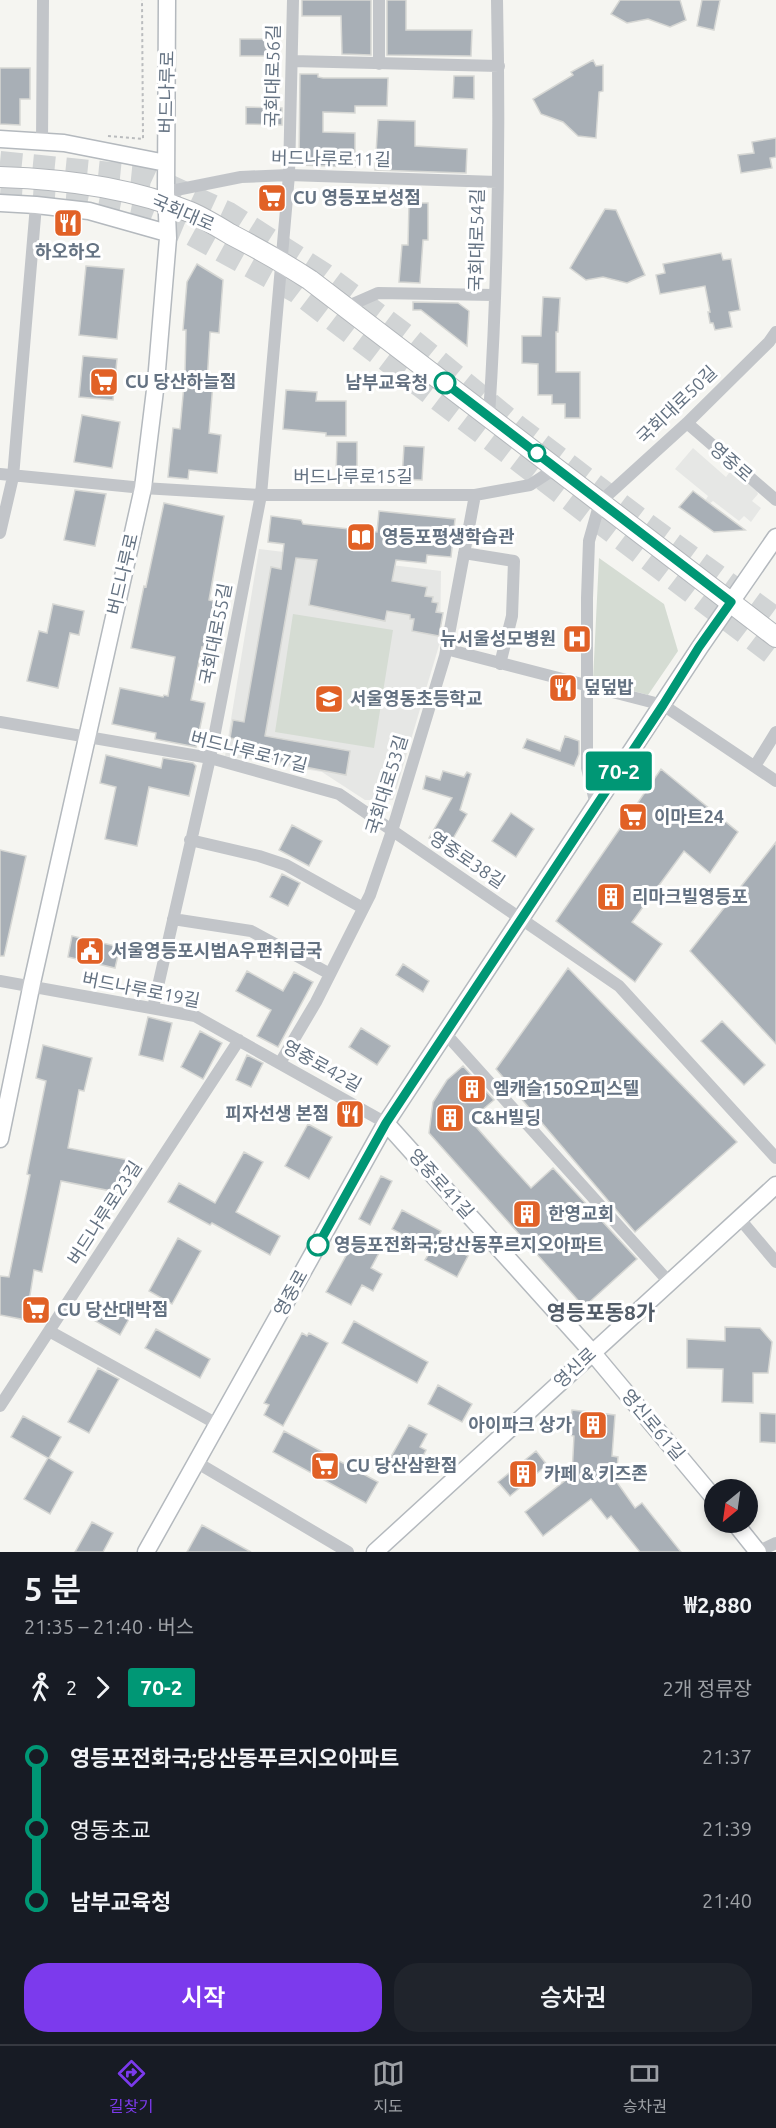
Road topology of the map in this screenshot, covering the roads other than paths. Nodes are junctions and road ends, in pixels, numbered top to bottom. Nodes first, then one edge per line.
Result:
1 (43, 0) edge
2 (168, 0) edge
3 (293, 0) edge
4 (379, 0) edge
5 (497, 0) edge
6 (292, 61) junction
7 (379, 64) junction
8 (500, 66) junction
9 (0, 139) edge
10 (42, 142) junction
11 (166, 163) junction
12 (289, 175) junction
13 (0, 177) edge
14 (497, 182) junction
15 (166, 197) junction
16 (0, 203) edge
17 (36, 205) junction
18 (167, 233) junction
19 (281, 261) junction
20 (494, 295) junction
21 (346, 307) junction
22 (776, 332) edge
23 (489, 416) junction
24 (687, 423) junction
25 (556, 468) junction
26 (0, 474) edge
27 (13, 477) junction
28 (143, 488) junction
29 (261, 495) junction
30 (475, 495) junction
31 (776, 500) edge
32 (600, 502) junction
33 (0, 533) edge
34 (776, 537) edge
35 (464, 553) junction
36 (731, 602) junction
37 (776, 637) edge
38 (446, 649) junction
39 (500, 664) junction
40 (588, 684) junction
41 (663, 705) junction
42 (0, 722) edge
43 (776, 732) edge
44 (87, 736) junction
45 (210, 758) junction
46 (755, 766) junction
47 (776, 781) edge
48 (596, 805) junction
49 (392, 831) junction
50 (190, 840) junction
51 (363, 908) junction
52 (173, 919) junction
53 (521, 919) junction
54 (330, 974) junction
55 (0, 981) edge
56 (31, 987) junction
57 (153, 1008) junction
58 (446, 1033) junction
59 (239, 1040) junction
60 (280, 1063) junction
61 (386, 1123) junction
62 (0, 1139) edge
63 (776, 1158) edge
64 (776, 1185) edge
65 (740, 1218) junction
66 (776, 1262) edge
67 (669, 1282) junction
68 (50, 1330) junction
69 (592, 1352) junction
70 (0, 1406) edge
71 (217, 1424) junction
72 (196, 1462) junction
73 (704, 1486) edge
74 (743, 1533) edge
75 (776, 1543) edge
76 (146, 1552) edge
77 (348, 1552) edge
78 (375, 1552) edge
79 (758, 1552) edge

1 - 10 street
2 - 11 main road, 버드나루로
3 - 6 street, 국회대로56길
4 - 7 street
5 - 8 street, 국회대로54길
6 - 7 street
6 - 12 street, 국회대로56길
7 - 8 street
8 - 14 street, 국회대로54길
9 - 10 main road
10 - 11 main road
11 - 15 main road, 버드나루로
12 - 14 street, 버드나루로11길
12 - 15 street, 버드나루로11길
12 - 19 street, 국회대로56길
13 - 15 main road, 국회대로
14 - 20 street, 국회대로54길
15 - 18 main road, 버드나루로
15 - 19 main road, 국회대로
16 - 17 main road
17 - 18 main road
17 - 27 street
18 - 28 main road, 버드나루로
19 - 21 main road, 국회대로
19 - 29 street, 국회대로55길
20 - 21 street
20 - 23 street, 국회대로54길
21 - 23 main road, 국회대로
22 - 24 street, 국회대로50길
23 - 25 main road, 국회대로
24 - 31 street, 영중로
24 - 32 street, 국회대로50길
25 - 30 street, 버드나루로15길
25 - 32 main road, 국회대로
26 - 27 street, 버드나루로15길
27 - 28 street, 버드나루로15길
27 - 33 street
28 - 29 street, 버드나루로15길
28 - 44 main road, 버드나루로
29 - 30 street, 버드나루로15길
29 - 45 street, 국회대로55길
30 - 35 street, 국회대로53길
32 - 36 main road, 국회대로
32 - 40 street
34 - 36 main road, 영중로
35 - 38 street, 국회대로53길
35 - 39 street
36 - 37 main road, 국회대로
36 - 41 main road, 영중로
38 - 39 street
38 - 49 street, 국회대로53길
39 - 40 street
40 - 41 street
40 - 48 street
41 - 46 street
41 - 48 main road, 영중로
42 - 44 street, 버드나루로17길
43 - 46 street
44 - 45 street, 버드나루로17길
44 - 56 main road, 버드나루로
45 - 49 street, 버드나루로17길
45 - 50 street, 국회대로55길
46 - 47 street
48 - 53 main road, 영중로
49 - 51 street, 국회대로53길
49 - 53 street, 영중로38길
50 - 51 street
50 - 52 street, 국회대로55길
51 - 54 street, 국회대로53길
52 - 54 street
52 - 57 street, 국회대로55길
53 - 58 main road, 영중로
53 - 63 street
54 - 60 street, 국회대로53길
55 - 56 street, 버드나루로19길
56 - 57 street, 버드나루로19길
56 - 62 main road, 버드나루로
57 - 59 street, 버드나루로19길
58 - 61 main road, 영중로
58 - 67 street
59 - 60 street, 영중로42길
59 - 68 street, 버드나루로23길
60 - 61 street, 영중로42길
61 - 69 main road, 영중로41길
61 - 71 main road, 영중로
64 - 65 main road, 영신로
65 - 66 street
65 - 67 main road, 영신로
67 - 69 main road, 영신로
68 - 70 street, 버드나루로23길
68 - 71 street
69 - 73 main road, 영신로61길
69 - 78 main road, 영신로
71 - 72 main road, 영중로
72 - 76 main road, 영중로
72 - 77 street
74 - 79 main road
75 - 79 street

